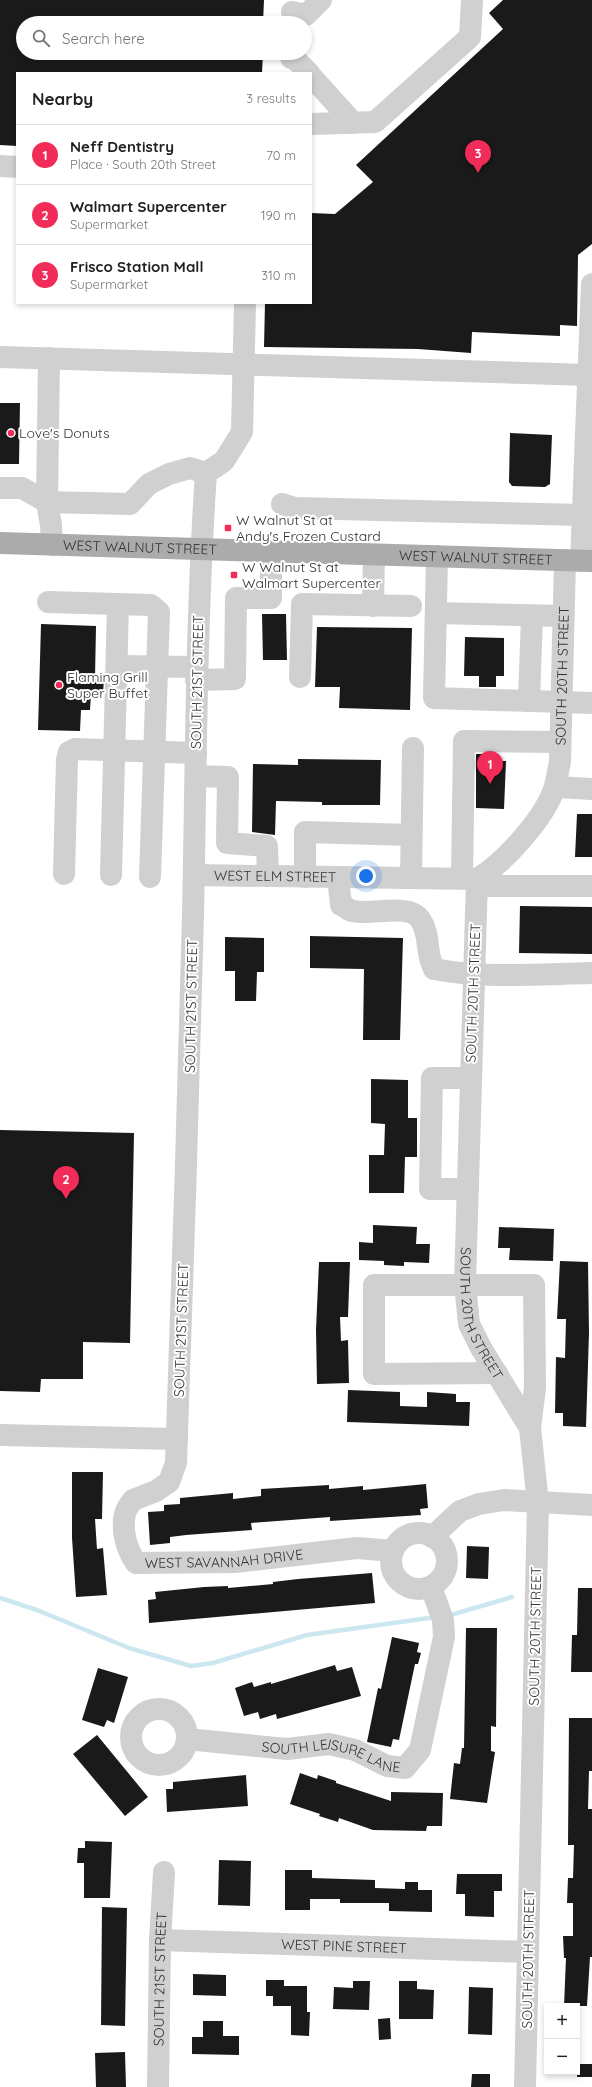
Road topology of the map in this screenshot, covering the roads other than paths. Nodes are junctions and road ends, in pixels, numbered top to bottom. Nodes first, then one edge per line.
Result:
1 (321, 0) edge
2 (472, 0) edge
3 (292, 12) edge
4 (296, 60) edge
5 (307, 72) edge
6 (312, 77) edge
7 (350, 123) junction
8 (312, 124) edge
9 (0, 166) edge
10 (16, 167) edge
11 (592, 284) edge
12 (245, 304) edge
13 (0, 357) edge
14 (49, 358) junction
15 (244, 365) junction
16 (588, 375) junction
17 (589, 446) edge
18 (206, 473) junction
19 (0, 488) edge
20 (47, 502) junction
21 (282, 504) dead end
22 (582, 515) junction
23 (0, 544) edge
24 (52, 545) junction
25 (201, 550) junction
26 (271, 552) junction
27 (374, 555) junction
28 (437, 556) junction
29 (579, 561) edge
30 (48, 602) dead end
31 (118, 604) junction
32 (373, 606) junction
33 (411, 606) dead end
34 (436, 613) junction
35 (532, 616) junction
36 (563, 616) junction
37 (117, 666) junction
38 (157, 667) junction
39 (196, 674) junction
40 (300, 676) dead end
41 (530, 701) junction
42 (561, 702) junction
43 (592, 703) edge
44 (560, 742) junction
45 (413, 748) dead end
46 (115, 750) junction
47 (155, 752) junction
48 (196, 753) junction
49 (196, 776) junction
50 (555, 787) junction
51 (592, 788) edge
52 (411, 835) junction
53 (64, 874) dead end
54 (111, 875) dead end
55 (194, 875) junction
56 (268, 876) junction
57 (150, 877) dead end
58 (305, 877) junction
59 (338, 877) junction
60 (411, 878) junction
61 (472, 881) junction
62 (592, 886) edge
63 (592, 973) edge
64 (474, 974) junction
65 (471, 1078) junction
66 (468, 1189) junction
67 (465, 1284) junction
68 (497, 1373) junction
69 (530, 1428) junction
70 (0, 1435) edge
71 (177, 1439) junction
72 (176, 1463) joint
73 (538, 1503) junction
74 (592, 1505) edge
75 (432, 1537) junction
76 (393, 1551) junction
77 (431, 1586) junction
78 (187, 1738) dead end
79 (164, 1872) dead end
80 (160, 1940) junction
81 (528, 1952) junction
82 (158, 2087) edge
83 (525, 2087) edge

1 - 3 street
2 - 7 street
4 - 5 street
6 - 7 street
7 - 8 street
9 - 10 street
11 - 16 street, SOUTH 20TH STREET
12 - 15 street
13 - 14 street
14 - 15 street
14 - 20 street
15 - 16 street
15 - 18 street
16 - 17 street, SOUTH 20TH STREET
17 - 22 street, SOUTH 20TH STREET
18 - 20 street
18 - 25 street, SOUTH 21ST STREET
19 - 20 street
20 - 24 street
21 - 22 street
22 - 29 street, SOUTH 20TH STREET
23 - 24 main road, WEST WALNUT STREET
24 - 25 main road, WEST WALNUT STREET
25 - 26 main road, WEST WALNUT STREET
25 - 39 street, SOUTH 21ST STREET
26 - 27 main road, WEST WALNUT STREET
26 - 39 street
27 - 28 main road, WEST WALNUT STREET
27 - 32 street
28 - 29 main road, WEST WALNUT STREET
28 - 34 street
29 - 36 street, SOUTH 20TH STREET
30 - 31 street
31 - 37 street
31 - 38 street
32 - 33 street
32 - 40 street
34 - 35 street
34 - 41 street
35 - 36 street
35 - 41 street
36 - 42 street, SOUTH 20TH STREET
37 - 38 street
37 - 46 street
38 - 39 street
38 - 47 street
39 - 48 street, SOUTH 21ST STREET
41 - 42 street
42 - 43 street
42 - 44 street, SOUTH 20TH STREET
44 - 50 street, SOUTH 20TH STREET
44 - 61 street
45 - 52 street
46 - 47 street
46 - 53 street
46 - 54 street
47 - 48 street
47 - 57 street
48 - 49 street, SOUTH 21ST STREET
49 - 55 street, SOUTH 21ST STREET
49 - 56 street
50 - 51 street
50 - 61 street, SOUTH 20TH STREET
52 - 58 street
52 - 60 street
55 - 56 street, WEST ELM STREET
55 - 71 street, SOUTH 21ST STREET
56 - 58 street, WEST ELM STREET
58 - 59 street, WEST ELM STREET
59 - 60 street, WEST ELM STREET
59 - 64 street
60 - 61 street, WEST ELM STREET
61 - 62 street, WEST ELM STREET
61 - 64 street, SOUTH 20TH STREET
63 - 64 street
64 - 65 street, SOUTH 20TH STREET
65 - 66 street, SOUTH 20TH STREET
65 - 66 street
66 - 67 street, SOUTH 20TH STREET
67 - 68 street, SOUTH 20TH STREET
67 - 68 street
67 - 69 street
68 - 69 street, SOUTH 20TH STREET
69 - 73 street, SOUTH 20TH STREET
70 - 71 street
71 - 72 street, SOUTH 21ST STREET
72 - 76 street, WEST SAVANNAH DRIVE
73 - 74 street
73 - 75 street
73 - 81 street, SOUTH 20TH STREET
75 - 76 street
75 - 77 street
76 - 77 street
77 - 78 street, SOUTH LEISURE LANE
79 - 80 street, SOUTH 21ST STREET
80 - 81 street, WEST PINE STREET
80 - 82 street, SOUTH 21ST STREET
81 - 83 street, SOUTH 20TH STREET

